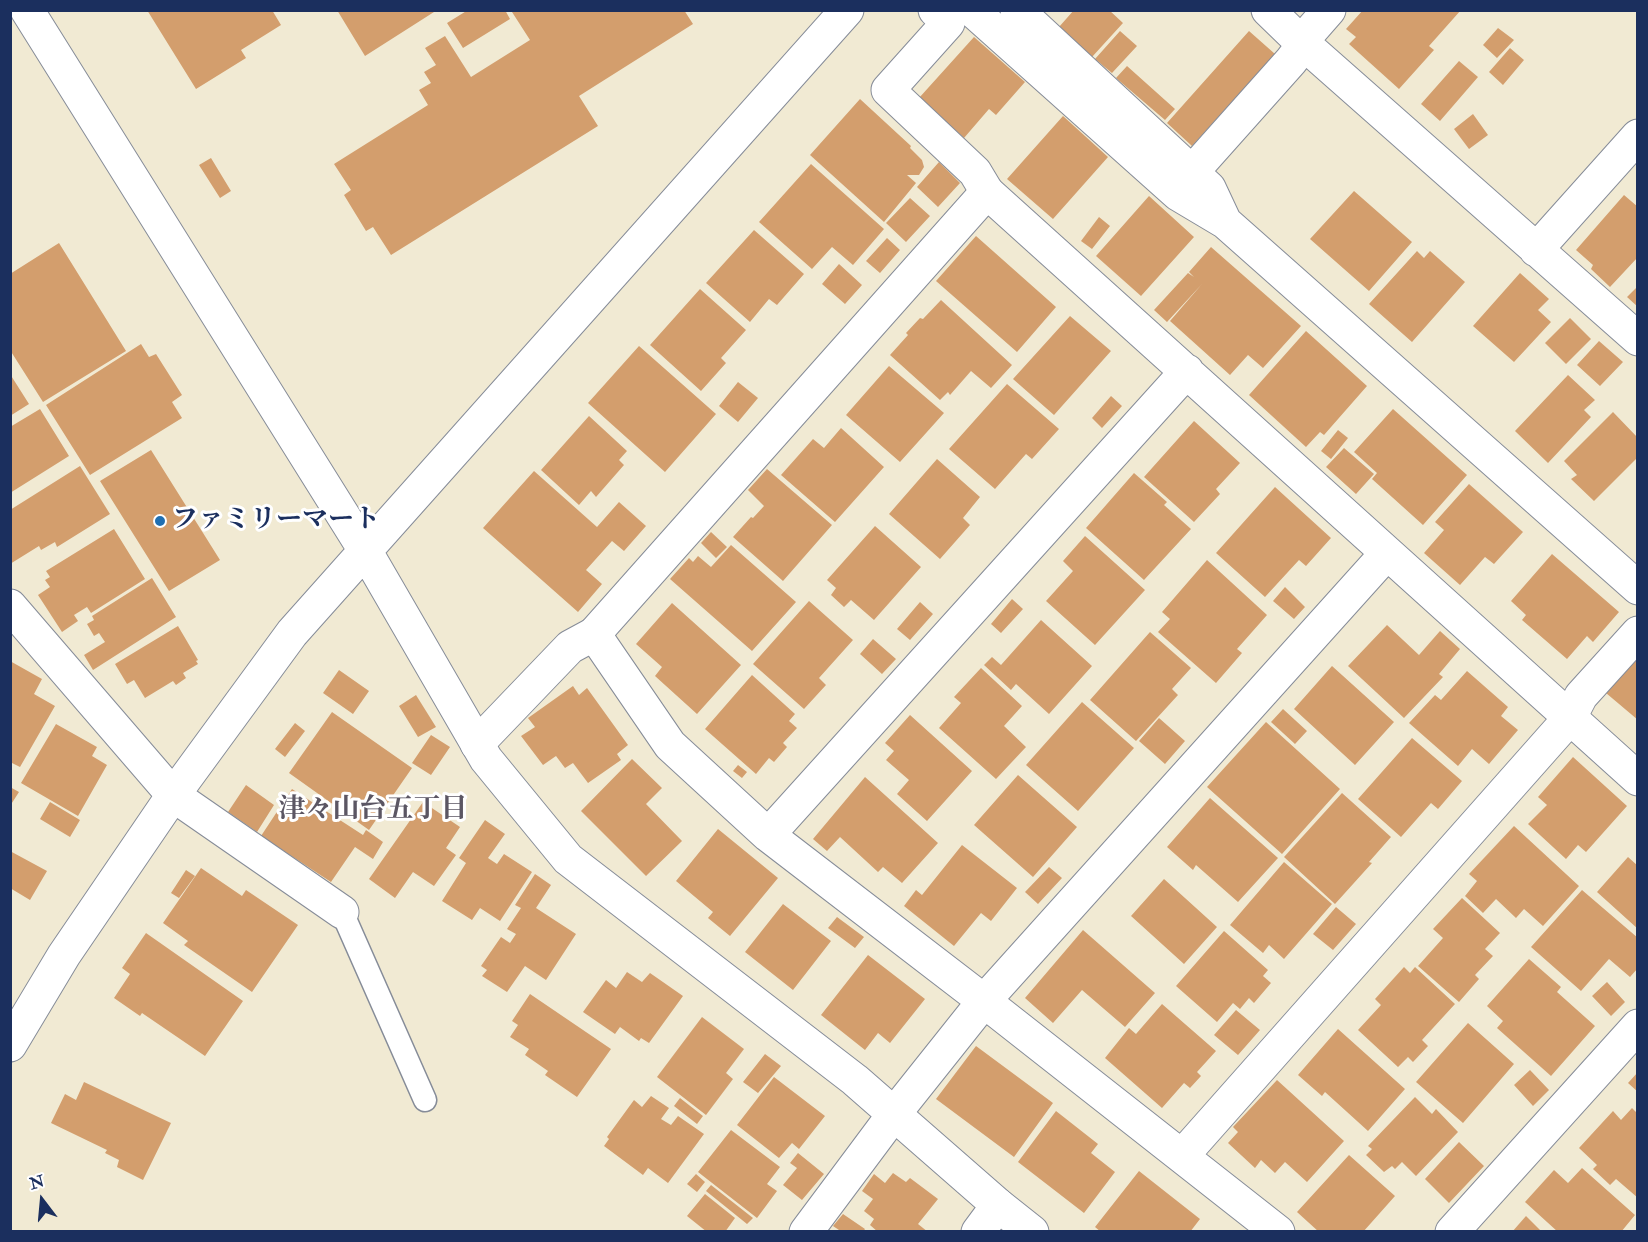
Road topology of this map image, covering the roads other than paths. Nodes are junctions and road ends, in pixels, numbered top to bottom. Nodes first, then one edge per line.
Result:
1 (27, 10) edge
2 (848, 10) edge
3 (934, 10) edge
4 (972, 10) edge
5 (1017, 10) edge
6 (1268, 10) edge
7 (1329, 10) edge
8 (1303, 43) junction
9 (1638, 136) edge
10 (1192, 172) junction
11 (987, 192) junction
12 (1225, 222) junction
13 (1536, 250) junction
14 (1638, 339) edge
15 (1187, 371) junction
16 (366, 552) junction
17 (1387, 553) junction
18 (1638, 588) edge
19 (10, 606) edge
20 (1638, 633) edge
21 (594, 634) junction
22 (1569, 719) junction
23 (477, 744) junction
24 (1638, 779) edge
25 (173, 795) junction
26 (768, 835) junction
27 (342, 912) joint
28 (984, 1001) junction
29 (1638, 1026) edge
30 (10, 1045) edge
31 (425, 1100) dead end
32 (894, 1114) junction
33 (1182, 1156) junction
34 (998, 1205) junction
35 (806, 1232) edge
36 (978, 1232) edge
37 (1032, 1232) edge
38 (1278, 1232) edge
39 (1452, 1232) edge

1 - 16 street
2 - 16 street
3 - 11 street
4 - 12 street
5 - 10 street
6 - 8 street
7 - 8 street
8 - 10 street
8 - 13 street
9 - 13 street
10 - 12 street
11 - 15 street
11 - 21 street
12 - 18 street
13 - 14 street
15 - 17 street
15 - 26 street
16 - 23 street
16 - 25 street
17 - 22 street
17 - 28 street
19 - 25 street
20 - 22 street
21 - 23 street
21 - 26 street
22 - 24 street
22 - 33 street
23 - 32 street
25 - 27 street
25 - 30 street
26 - 28 street
27 - 31 lane
28 - 32 street
28 - 33 street
29 - 39 street
32 - 34 street
32 - 35 street
33 - 38 street
34 - 36 street
34 - 37 street

